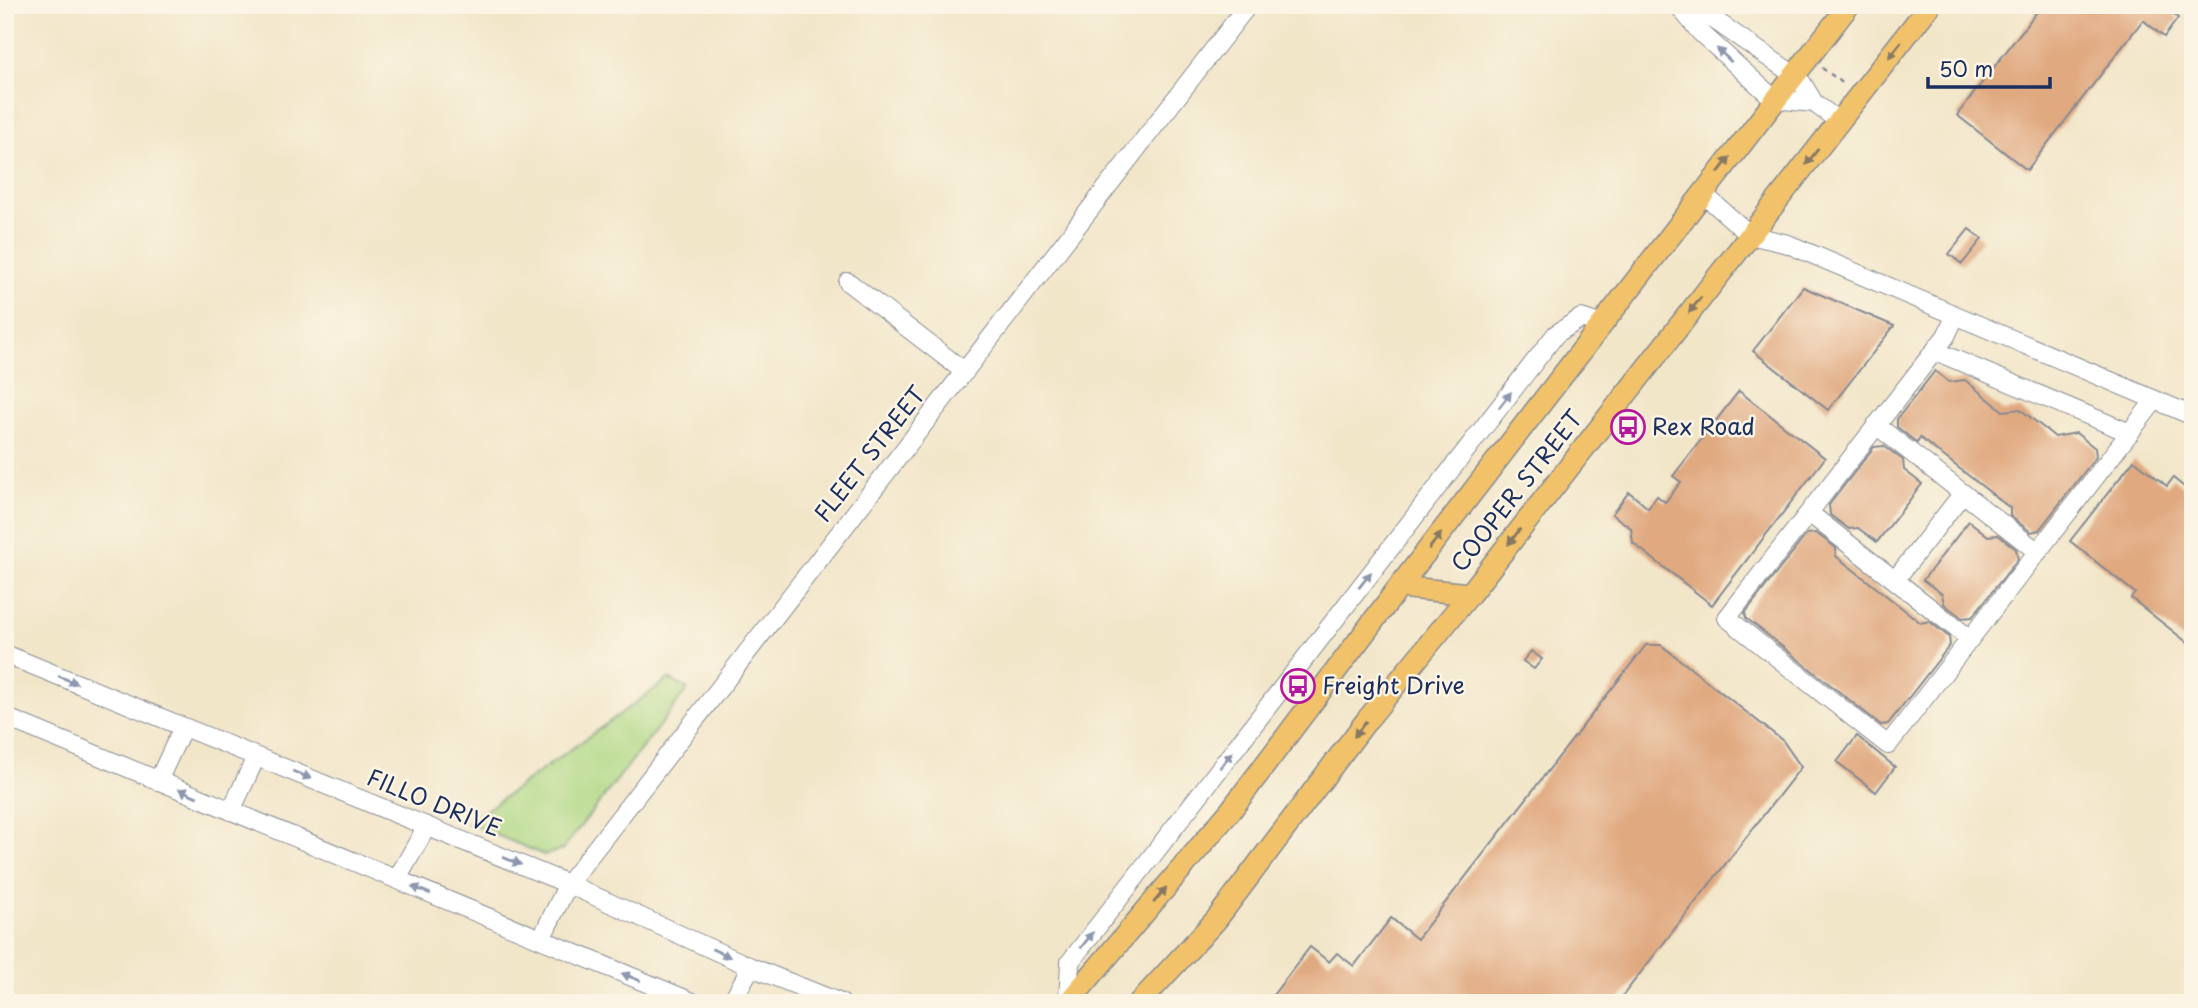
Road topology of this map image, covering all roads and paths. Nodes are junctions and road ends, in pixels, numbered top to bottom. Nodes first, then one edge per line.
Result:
1 (1248, 5) edge
2 (1678, 5) edge
3 (1687, 5) edge
4 (1849, 5) edge
5 (1930, 5) edge
6 (1822, 68) dead end
7 (1794, 75) junction
8 (1844, 85) dead end
9 (1774, 99) junction
10 (1814, 103) junction
11 (1840, 122) junction
12 (1702, 193) junction
13 (1750, 235) junction
14 (848, 282) dead end
15 (1955, 317) junction
16 (1603, 325) junction
17 (1934, 351) junction
18 (965, 372) junction
19 (2155, 400) junction
20 (2193, 416) edge
21 (1876, 425) junction
22 (2130, 433) junction
23 (1963, 493) junction
24 (1810, 513) junction
25 (2038, 552) junction
26 (1895, 580) junction
27 (1399, 587) junction
28 (1470, 594) junction
29 (1970, 639) junction
30 (5, 654) edge
31 (5, 717) edge
32 (183, 727) junction
33 (256, 757) junction
34 (158, 781) junction
35 (231, 811) junction
36 (427, 827) junction
37 (397, 879) junction
38 (568, 884) junction
39 (541, 939) junction
40 (751, 967) junction
41 (695, 1003) edge
42 (731, 1003) edge
43 (841, 1003) edge
44 (1068, 1003) edge
45 (1139, 1003) edge

1 - 18 street, FLEET STREET
9 -> 2 street
3 - 7 street
4 - 7 main road, COOPER STREET
5 -> 11 main road, COOPER STREET
6 - 8 path
7 - 9 main road, COOPER STREET
7 - 10 street
9 - 10 street
12 -> 9 main road, COOPER STREET
10 - 11 street
11 -> 13 main road, COOPER STREET
12 - 13 street
12 - 16 main road, COOPER STREET
13 - 15 street
13 -> 28 main road, COOPER STREET
14 - 18 street
15 - 17 street
15 - 19 street
27 -> 16 main road, COOPER STREET
44 -> 16 street, COOPER STREET
17 - 21 street
17 - 22 street
18 - 38 street, FLEET STREET
19 - 20 street
19 - 22 street
21 - 23 street
21 - 24 street
22 - 25 street
23 - 25 street
23 - 26 street
24 - 26 street
24 - 29 street
25 - 29 street
26 - 29 street
27 - 28 main road
44 -> 27 main road, COOPER STREET
28 -> 45 main road, COOPER STREET
30 -> 32 street, FILLO DRIVE
31 - 34 street
32 - 33 street, FILLO DRIVE
32 - 34 street
33 - 35 street
33 -> 36 street, FILLO DRIVE
35 -> 34 street
35 - 37 street
36 - 37 street
36 -> 38 street, FILLO DRIVE
39 -> 37 street
38 - 39 street, FLEET STREET
38 -> 40 street, FILLO DRIVE
41 -> 39 street
40 - 42 street
40 - 43 street, FILLO DRIVE

